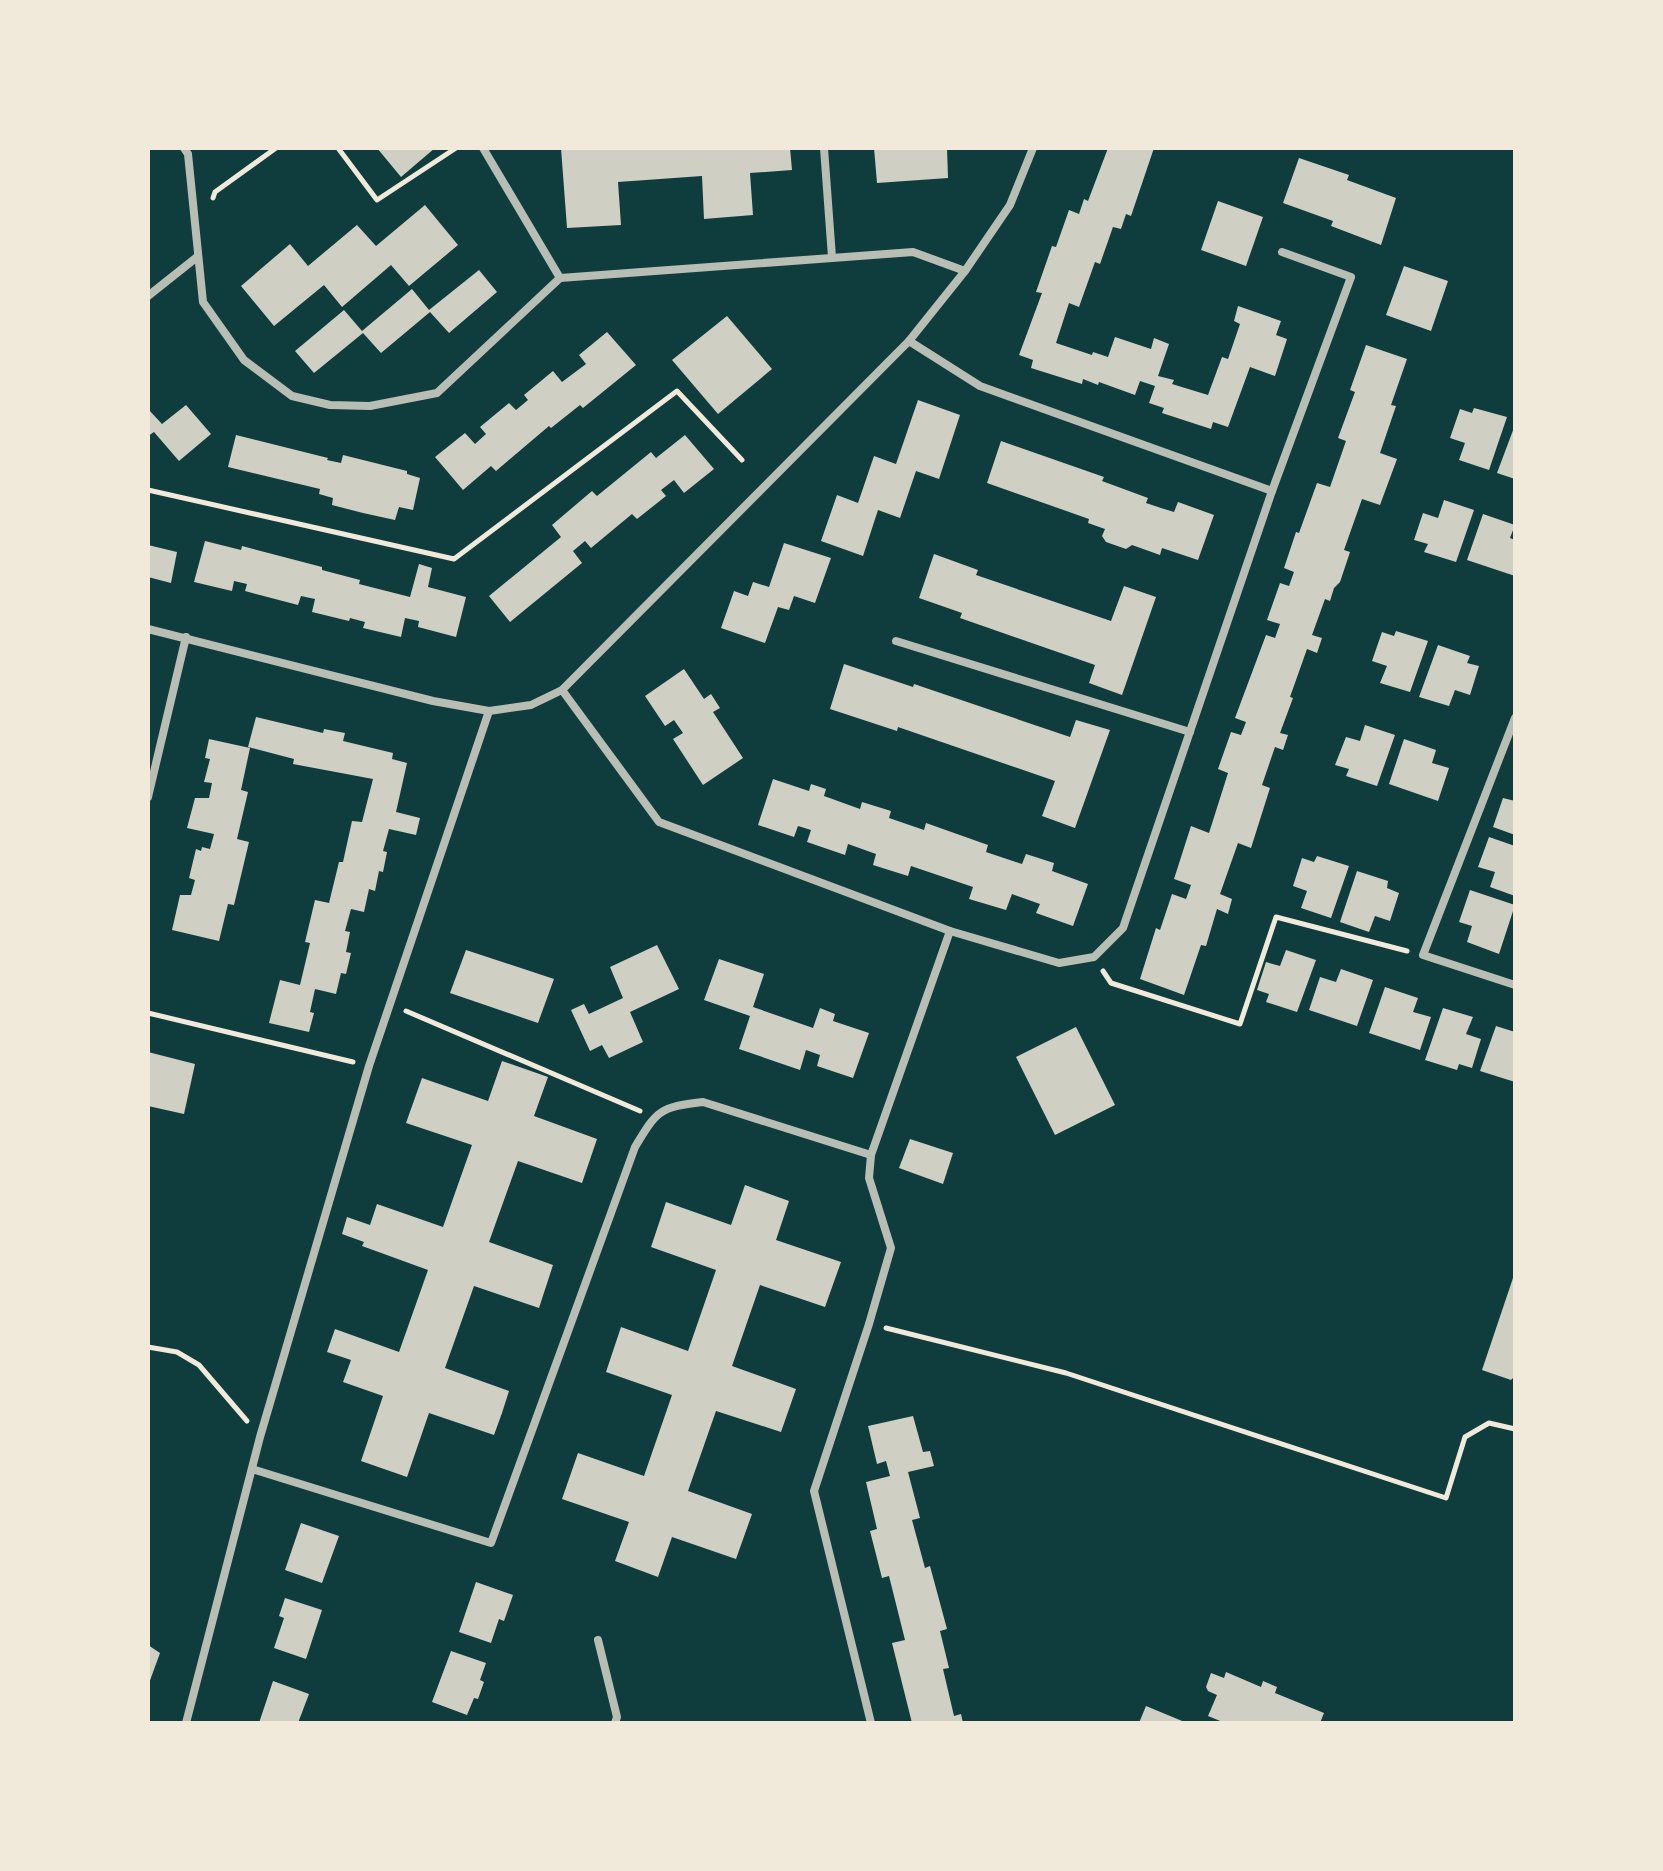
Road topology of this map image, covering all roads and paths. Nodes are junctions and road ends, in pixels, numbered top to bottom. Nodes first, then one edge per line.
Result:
1 (184, 148) edge
2 (276, 148) edge
3 (338, 148) edge
4 (456, 148) edge
5 (483, 148) edge
6 (824, 148) edge
7 (1033, 148) edge
8 (211, 205) dead end
9 (1282, 252) dead end
10 (197, 257) junction
11 (832, 257) junction
12 (965, 271) junction
13 (560, 278) junction
14 (148, 296) edge
15 (909, 341) junction
16 (742, 460) dead end
17 (148, 490) edge
18 (1272, 491) junction
19 (148, 629) edge
20 (186, 637) junction
21 (896, 641) dead end
22 (562, 690) junction
23 (489, 711) junction
24 (1515, 718) edge
25 (1190, 732) junction
26 (1512, 737) edge
27 (148, 797) edge
28 (950, 931) junction
29 (1423, 955) junction
30 (1094, 957) junction
31 (1515, 985) edge
32 (391, 1004) junction
33 (148, 1013) edge
34 (369, 1066) junction
35 (653, 1116) junction
36 (871, 1155) junction
37 (869, 1324) junction
38 (148, 1347) edge
39 (1515, 1429) edge
40 (260, 1437) junction
41 (252, 1469) junction
42 (598, 1640) dead end
43 (186, 1723) edge
44 (615, 1723) edge
45 (871, 1723) edge

1 - 10 street
2 - 8 path
3 - 4 path
5 - 13 street
6 - 11 street
7 - 12 street
9 - 18 street
10 - 13 street
10 - 14 street
11 - 12 street
11 - 13 street
12 - 15 street
15 - 18 street
15 - 22 street
16 - 17 path
18 - 25 street
19 - 20 street
20 - 23 street
20 - 27 street
21 - 25 street
22 - 23 street
22 - 28 street
23 - 32 street
24 - 26 street
25 - 30 street
26 - 29 street
28 - 30 street
28 - 36 street
29 - 30 path
29 - 31 street
32 - 34 street
32 - 35 path
33 - 34 path
34 - 40 street
35 - 36 street
35 - 41 street
36 - 37 street
37 - 39 path
37 - 45 street
38 - 40 path
40 - 41 street
41 - 43 street
42 - 44 street

